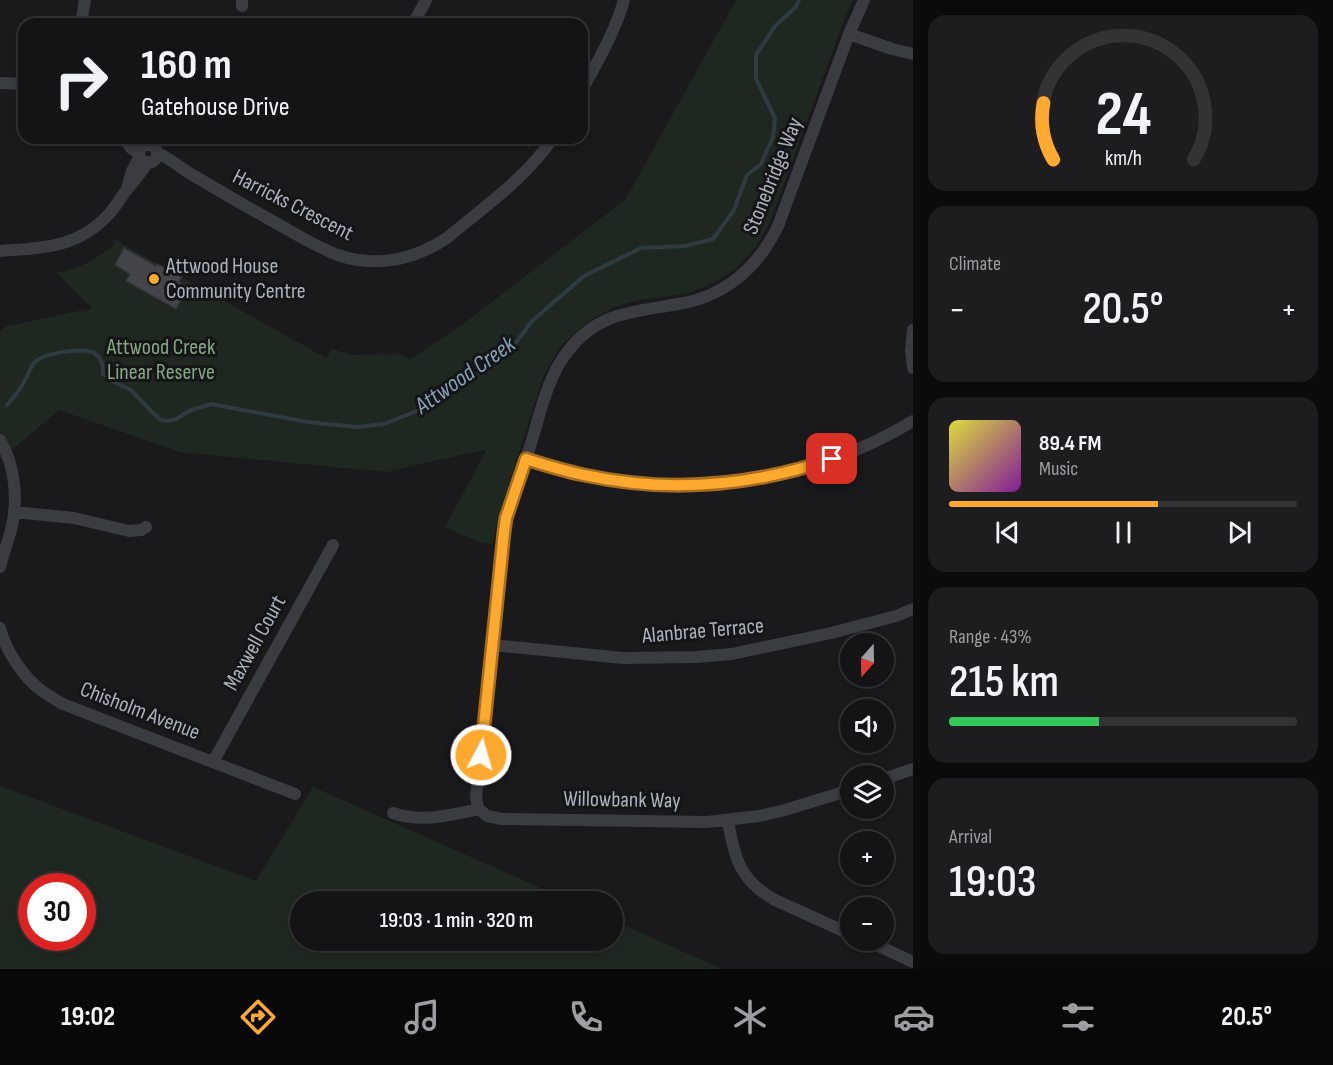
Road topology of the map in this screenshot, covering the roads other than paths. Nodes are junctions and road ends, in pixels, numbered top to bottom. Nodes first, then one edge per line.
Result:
1 (85, 0) edge
2 (426, 0) edge
3 (624, 0) edge
4 (864, 0) edge
5 (82, 18) edge
6 (416, 18) edge
7 (849, 34) junction
8 (913, 54) edge
9 (588, 80) edge
10 (0, 83) edge
11 (18, 84) edge
12 (128, 144) edge
13 (549, 144) edge
14 (145, 153) edge
15 (0, 251) edge
16 (913, 330) edge
17 (913, 368) edge
18 (913, 421) edge
19 (0, 440) edge
20 (526, 459) junction
21 (14, 512) junction
22 (146, 527) dead end
23 (333, 545) dead end
24 (0, 567) edge
25 (913, 609) edge
26 (0, 630) edge
27 (492, 645) junction
28 (213, 762) junction
29 (913, 769) edge
30 (894, 776) edge
31 (840, 793) edge
32 (295, 794) dead end
33 (479, 809) junction
34 (393, 813) dead end
35 (729, 820) junction
36 (840, 929) edge
37 (890, 951) edge
38 (913, 962) edge

1 - 5 street
2 - 6 street
3 - 9 street
4 - 7 street, Stonebridge Way
7 - 8 street
7 - 20 street, Stonebridge Way
10 - 11 street
12 - 14 street, Harricks Crescent
13 - 14 street, Harricks Crescent
14 - 15 street
16 - 17 street
18 - 20 street
19 - 21 street
20 - 27 street, Stonebridge Way
21 - 22 street
21 - 24 street
23 - 28 street, Maxwell Court
25 - 27 street, Alanbrae Terrace
26 - 28 street, Chisholm Avenue
27 - 33 street, Stonebridge Way
28 - 32 street, Chisholm Avenue
29 - 30 street
31 - 35 street, Willowbank Way
33 - 34 street, Willowbank Way
33 - 35 street, Willowbank Way
35 - 36 street
37 - 38 street

